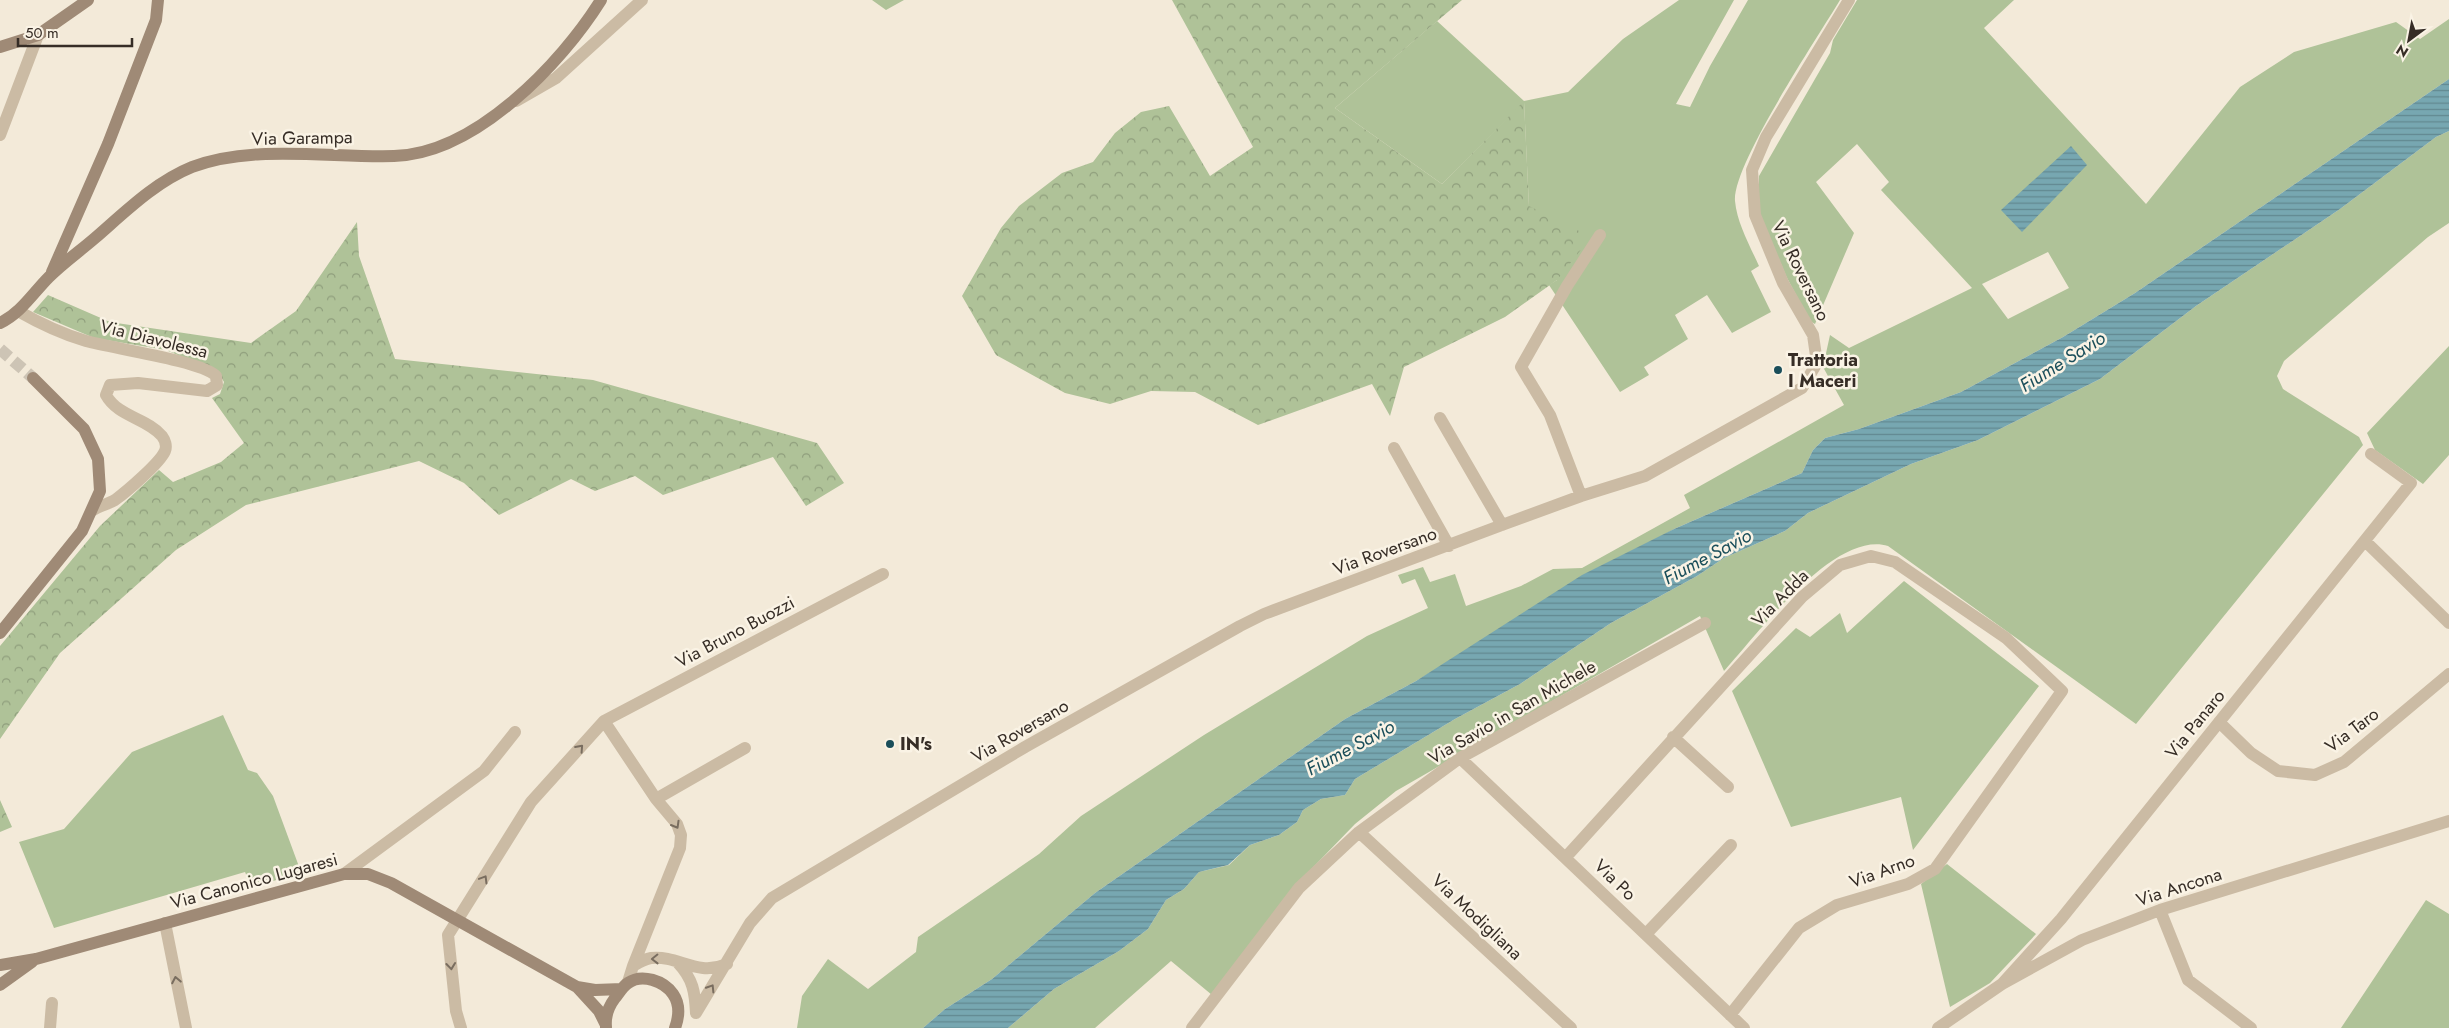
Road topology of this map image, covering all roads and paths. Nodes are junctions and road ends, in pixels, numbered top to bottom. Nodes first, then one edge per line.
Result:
1 (88, 0) edge
2 (158, 0) edge
3 (601, 0) edge
4 (642, 0) edge
5 (1849, 0) edge
6 (38, 35) junction
7 (0, 47) edge
8 (509, 104) junction
9 (0, 135) edge
10 (1600, 234) dead end
11 (50, 276) junction
12 (15, 314) junction
13 (0, 323) edge
14 (0, 330) edge
15 (33, 378) tunnel mouth
16 (1440, 418) dead end
17 (1394, 448) dead end
18 (2371, 454) dead end
19 (1581, 496) junction
20 (93, 510) junction
21 (1502, 525) junction
22 (2365, 541) junction
23 (1449, 546) junction
24 (883, 574) dead end
25 (1705, 623) dead end
26 (2449, 623) edge
27 (0, 633) edge
28 (2449, 674) edge
29 (2062, 691) joint
30 (604, 721) junction
31 (2219, 722) junction
32 (515, 732) dead end
33 (1673, 737) junction
34 (745, 748) dead end
35 (1460, 758) junction
36 (1728, 787) dead end
37 (656, 799) junction
38 (2449, 821) edge
39 (1359, 832) junction
40 (1731, 845) dead end
41 (1566, 857) junction
42 (344, 874) junction
43 (2160, 910) junction
44 (459, 920) junction
45 (165, 923) junction
46 (1646, 934) junction
47 (36, 959) junction
48 (678, 963) junction
49 (727, 964) junction
50 (0, 965) edge
51 (632, 966) junction
52 (2002, 984) junction
53 (0, 985) edge
54 (625, 986) junction
55 (577, 987) junction
56 (52, 1003) dead end
57 (696, 1013) junction
58 (1730, 1015) junction
59 (679, 1023) edge
60 (605, 1025) edge
61 (50, 1028) edge
62 (186, 1028) edge
63 (461, 1028) edge
64 (1192, 1028) edge
65 (1571, 1028) edge
66 (1744, 1028) edge
67 (1938, 1028) edge
68 (2251, 1028) edge

1 - 6 street
2 - 11 street
3 - 8 street, Via Garampa
4 - 8 street
5 - 19 street, Via Roversano
6 - 7 street
6 - 9 street
8 - 11 street, Via Garampa
10 - 19 street
11 - 12 street, Via Garampa
12 - 13 street, Via Garampa
12 - 14 street
12 - 20 street, Via Diavolessa
15 - 20 street
16 - 21 street
17 - 23 street
18 - 22 street, Via Panaro
19 - 21 street, Via Roversano
20 - 27 street
21 - 23 street, Via Roversano
22 - 26 street
22 - 31 street, Via Panaro
23 - 49 street, Via Roversano
24 - 30 street, Via Bruno Buozzi
25 - 35 street, Via Savio in San Michele
28 - 31 street, Via Taro
29 - 33 street, Via Adda
29 - 58 street, Via Arno
30 - 37 street
44 -> 30 street
31 - 52 street, Via Panaro
32 - 42 street
33 - 36 street
33 - 41 street, Via Adda
34 - 37 street
35 - 39 street, Via Savio in San Michele
35 - 41 street, Via Po
37 -> 51 street
38 - 43 street, Via Ancona
39 - 64 street, Via Savio in San Michele
39 - 65 street, Via Modigliana
40 - 46 street
41 - 46 street, Via Po
42 - 44 street, Via Canonico Lugaresi
42 - 45 street, Via Canonico Lugaresi
43 - 52 street, Via Ancona
43 - 68 street
44 - 55 street, Via Canonico Lugaresi
44 -> 63 street
45 - 47 street, Via Canonico Lugaresi
62 -> 45 street
46 - 58 street, Via Po
47 - 50 street
47 - 53 street
48 - 49 street
48 -> 51 street
48 - 57 street
57 -> 49 street, Via Roversano
51 - 54 street
52 - 67 street, Via Ancona
54 - 55 street
54 - 59 street
54 - 60 street
55 - 60 street
56 - 61 street
57 - 59 street
58 - 66 street, Via Po

